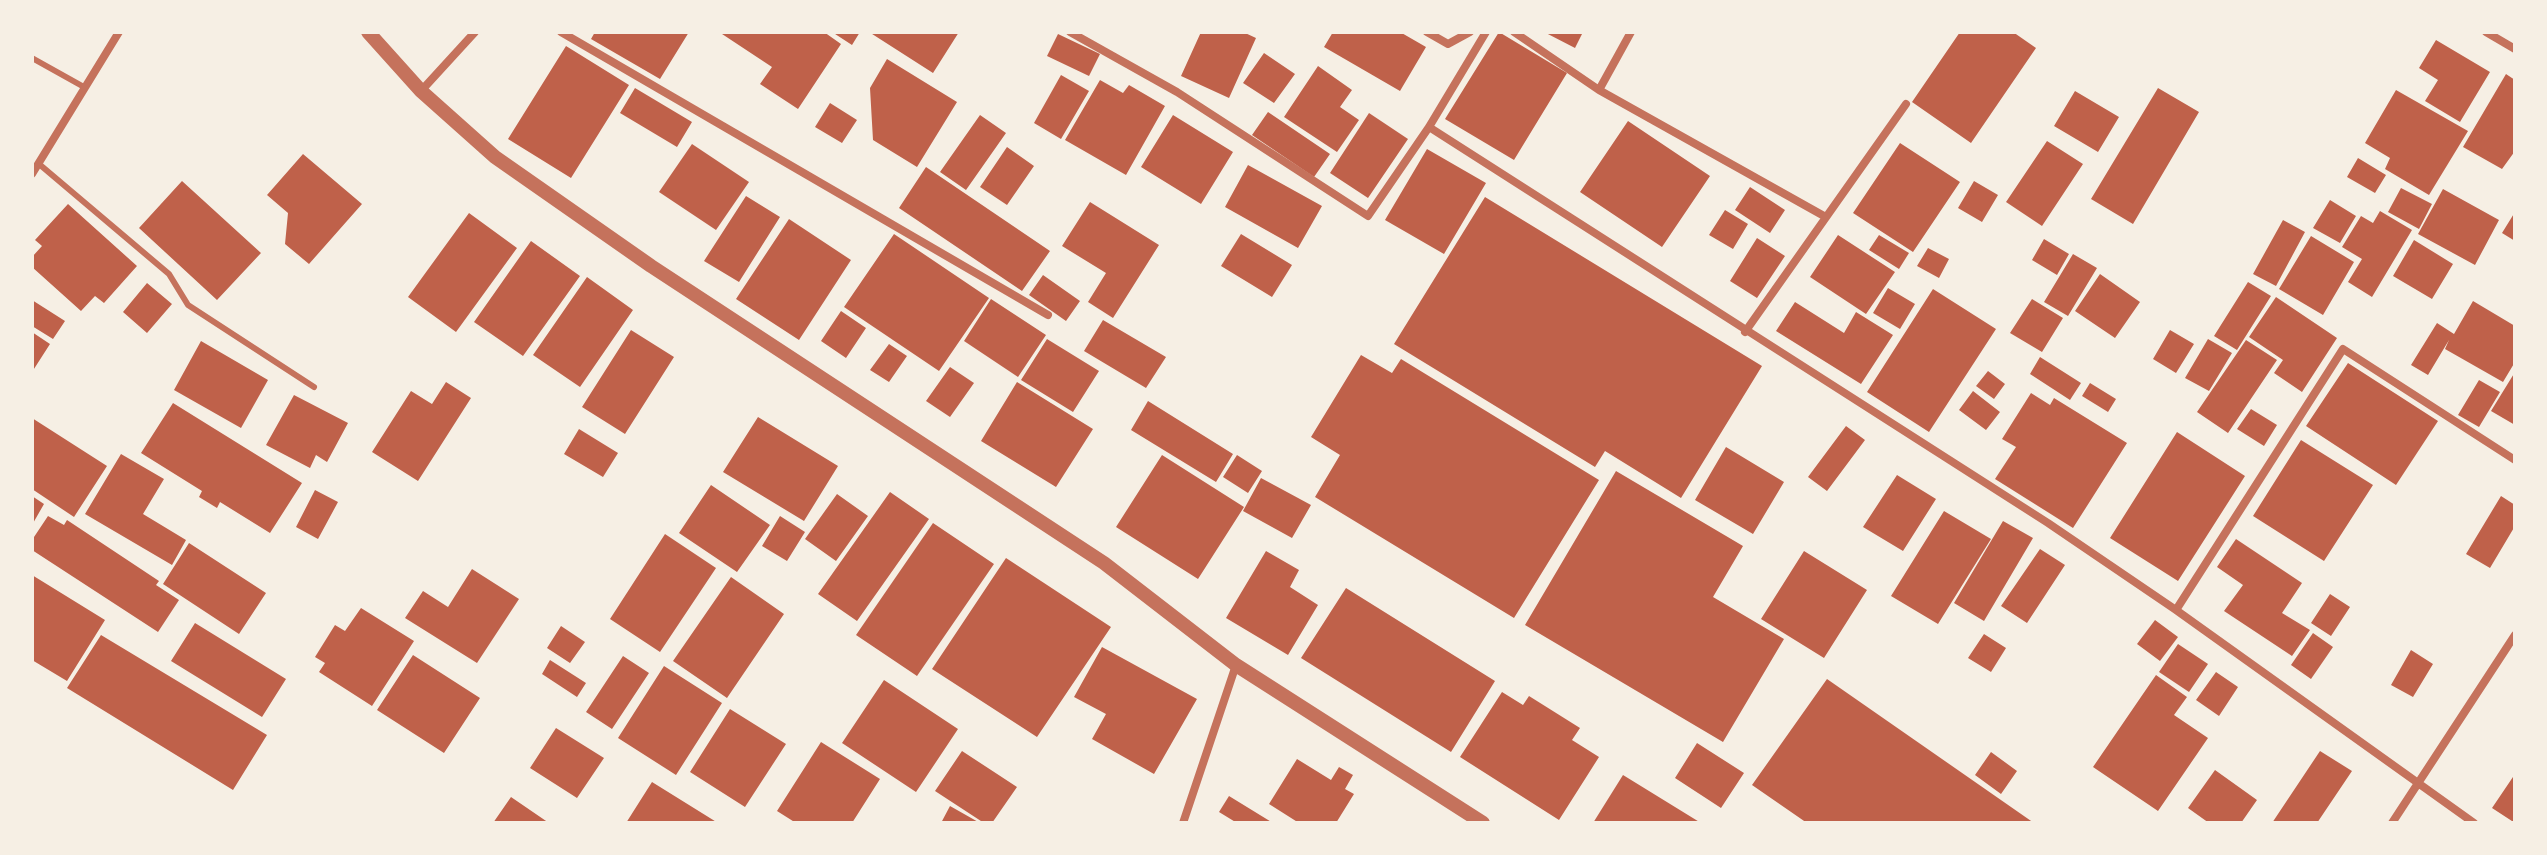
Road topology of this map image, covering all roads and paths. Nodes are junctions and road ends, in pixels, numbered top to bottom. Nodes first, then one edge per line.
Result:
1 (119, 32) edge
2 (368, 32) edge
3 (475, 32) edge
4 (561, 32) edge
5 (1070, 32) edge
6 (1427, 32) edge
7 (1470, 32) edge
8 (1486, 32) edge
9 (1514, 32) edge
10 (1631, 32) edge
11 (2486, 32) edge
12 (2515, 49) edge
13 (32, 58) edge
14 (84, 87) junction
15 (1599, 90) junction
16 (421, 91) junction
17 (1906, 104) dead end
18 (1429, 127) junction
19 (39, 164) junction
20 (32, 174) edge
21 (1824, 216) junction
22 (1048, 315) dead end
23 (1745, 332) junction
24 (314, 387) dead end
25 (2515, 460) edge
26 (2176, 610) junction
27 (2515, 635) edge
28 (1236, 665) junction
29 (2418, 786) junction
30 (1183, 823) edge
31 (1483, 823) edge
32 (2392, 823) edge
33 (2474, 823) edge

1 - 14 street
2 - 16 street
3 - 16 street
4 - 22 street
5 - 18 street
6 - 7 street
8 - 18 street
9 - 15 street
10 - 15 street
11 - 12 street
13 - 14 lane
14 - 19 street
15 - 21 street
16 - 28 street
17 - 21 street
18 - 23 street
19 - 20 street
19 - 24 lane
21 - 23 street
23 - 26 street
25 - 26 street
26 - 29 street
27 - 29 street
28 - 30 street
28 - 31 street
29 - 32 street
29 - 33 street

